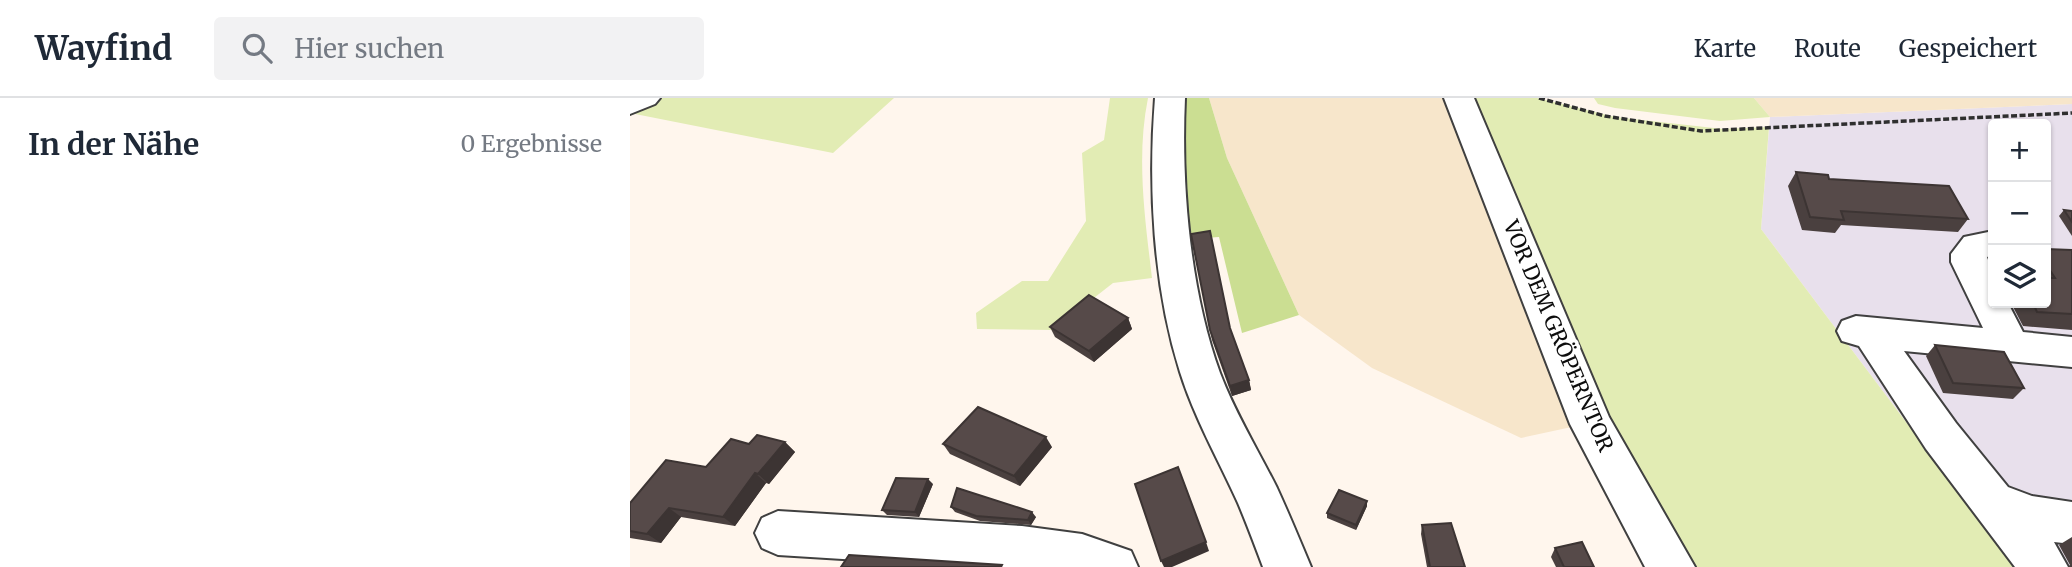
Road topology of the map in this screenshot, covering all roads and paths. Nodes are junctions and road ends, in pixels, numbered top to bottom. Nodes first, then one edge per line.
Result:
1 (645, 98) edge
2 (1170, 98) edge
3 (1459, 98) edge
4 (1539, 98) edge
5 (630, 105) edge
6 (2072, 113) edge
7 (1988, 244) edge
8 (2011, 346) junction
9 (2072, 352) edge
10 (1992, 500) junction
11 (2072, 523) edge
12 (778, 533) dead end
13 (1114, 567) edge
14 (1287, 567) edge
15 (1671, 567) edge
16 (2044, 567) edge

1 - 5 street
2 - 14 street
3 - 15 street, VOR DEM GRÖPERNTOR
4 - 6 path
7 - 8 street
8 - 9 street
8 - 10 street
10 - 11 street
10 - 16 street
12 - 13 street

